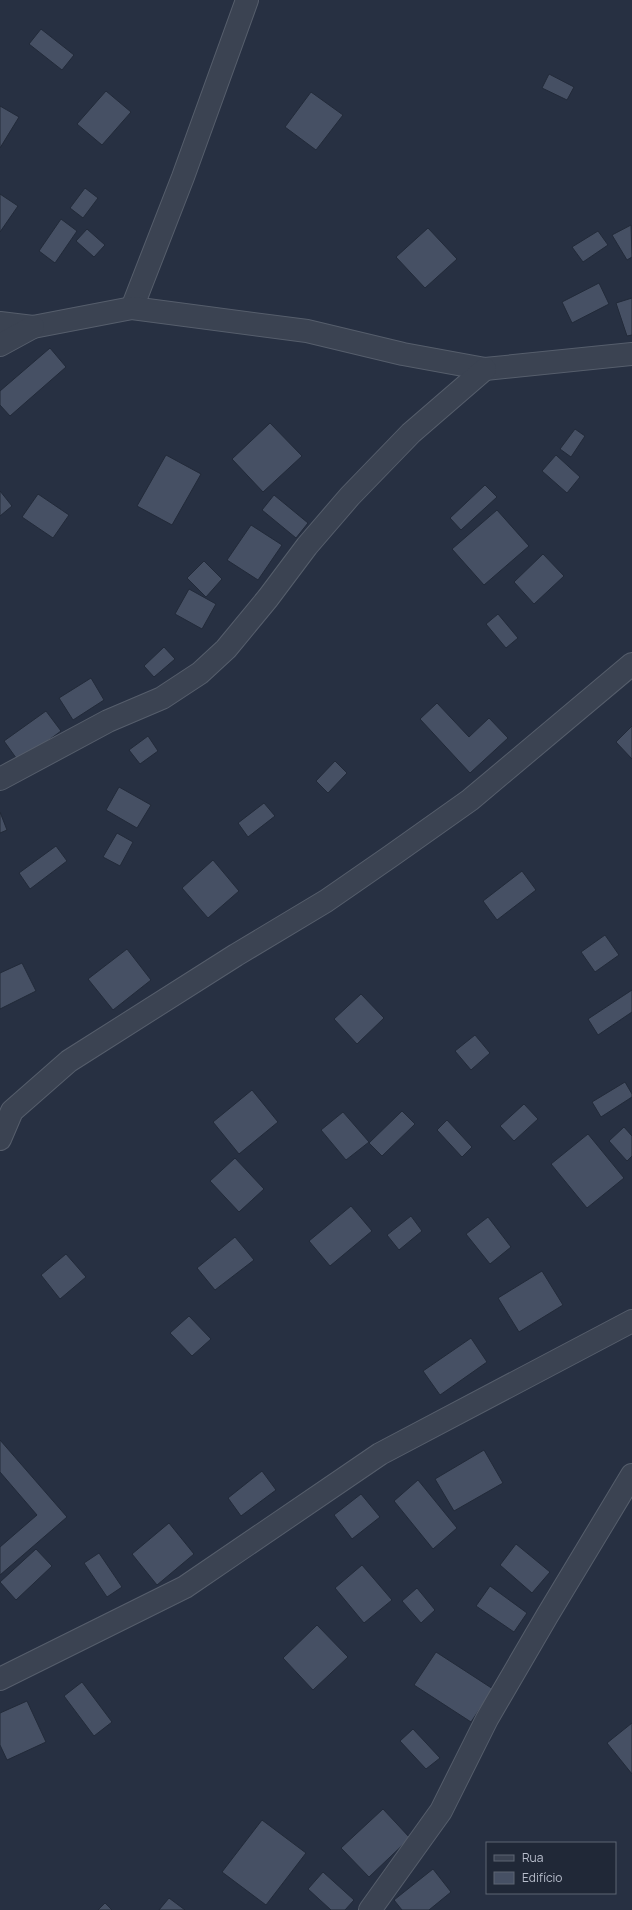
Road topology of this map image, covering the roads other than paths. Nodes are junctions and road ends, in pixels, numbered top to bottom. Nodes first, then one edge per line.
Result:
1 (247, 0) edge
2 (132, 308) junction
3 (0, 323) edge
4 (33, 327) junction
5 (0, 345) edge
6 (632, 354) edge
7 (485, 369) junction
8 (632, 664) edge
9 (0, 779) edge
10 (0, 1139) edge
11 (632, 1321) edge
12 (632, 1475) edge
13 (0, 1679) edge
14 (370, 1910) edge

1 - 2 street
2 - 4 street
2 - 7 street
3 - 4 street
4 - 5 street
6 - 7 street
7 - 9 street
8 - 10 street
11 - 13 street
12 - 14 street

